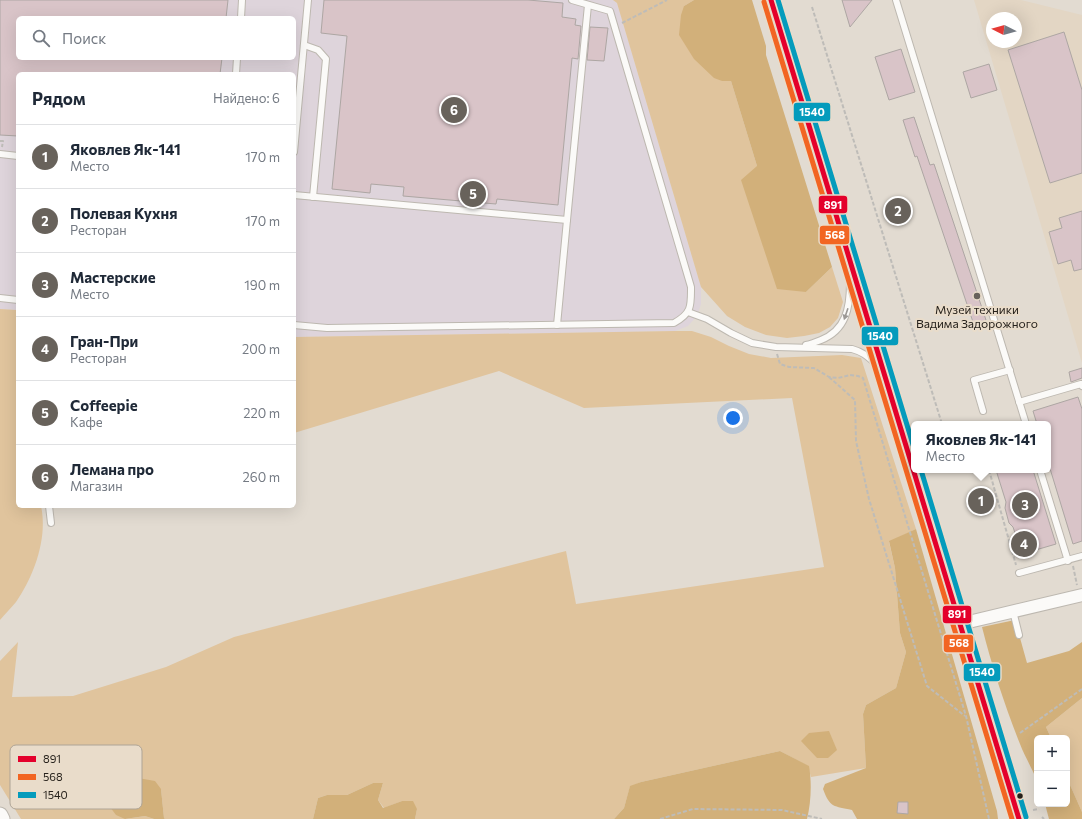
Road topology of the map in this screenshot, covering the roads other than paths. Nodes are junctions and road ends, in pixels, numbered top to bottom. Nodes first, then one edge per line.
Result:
1 (242, 0) edge
2 (308, 0) edge
3 (572, 0) edge
4 (771, 0) edge
5 (896, 0) edge
6 (588, 4) junction
7 (241, 16) edge
8 (304, 46) junction
9 (237, 60) edge
10 (236, 72) edge
11 (296, 131) edge
12 (0, 154) edge
13 (16, 156) edge
14 (296, 195) edge
15 (313, 197) junction
16 (567, 220) junction
17 (850, 262) junction
18 (0, 298) edge
19 (16, 300) edge
20 (688, 312) junction
21 (296, 325) edge
22 (557, 325) junction
23 (800, 347) junction
24 (1010, 370) junction
25 (884, 373) junction
26 (1082, 386) edge
27 (1019, 402) junction
28 (983, 411) dead end
29 (1025, 421) edge
30 (911, 462) edge
31 (914, 473) edge
32 (1041, 473) edge
33 (49, 508) edge
34 (51, 523) dead end
35 (1082, 556) edge
36 (1069, 560) junction
37 (1018, 573) road end
38 (1081, 595) edge
39 (1013, 611) junction
40 (960, 624) junction
41 (1019, 635) dead end
42 (0, 815) edge
43 (2, 819) edge
44 (1019, 819) edge

1 - 7 lane
2 - 8 lane
3 - 6 lane
4 - 17 main road
5 - 24 lane
6 - 16 lane
6 - 20 lane
8 - 11 lane
8 - 15 lane
9 - 10 lane
12 - 13 lane
14 - 15 lane
15 - 16 lane
16 - 22 lane
17 -> 23 lane
17 - 25 main road
18 - 19 lane
20 - 22 lane
20 - 23 lane
21 - 22 lane
23 - 25 lane
24 - 27 lane
24 - 28 lane
25 - 30 main road
26 - 27 lane
27 - 29 lane
31 - 40 main road
32 - 36 lane
33 - 34 lane
35 - 36 lane
36 - 37 lane
38 - 39 street
39 - 40 street
39 - 41 lane
40 - 44 main road
42 - 43 street

